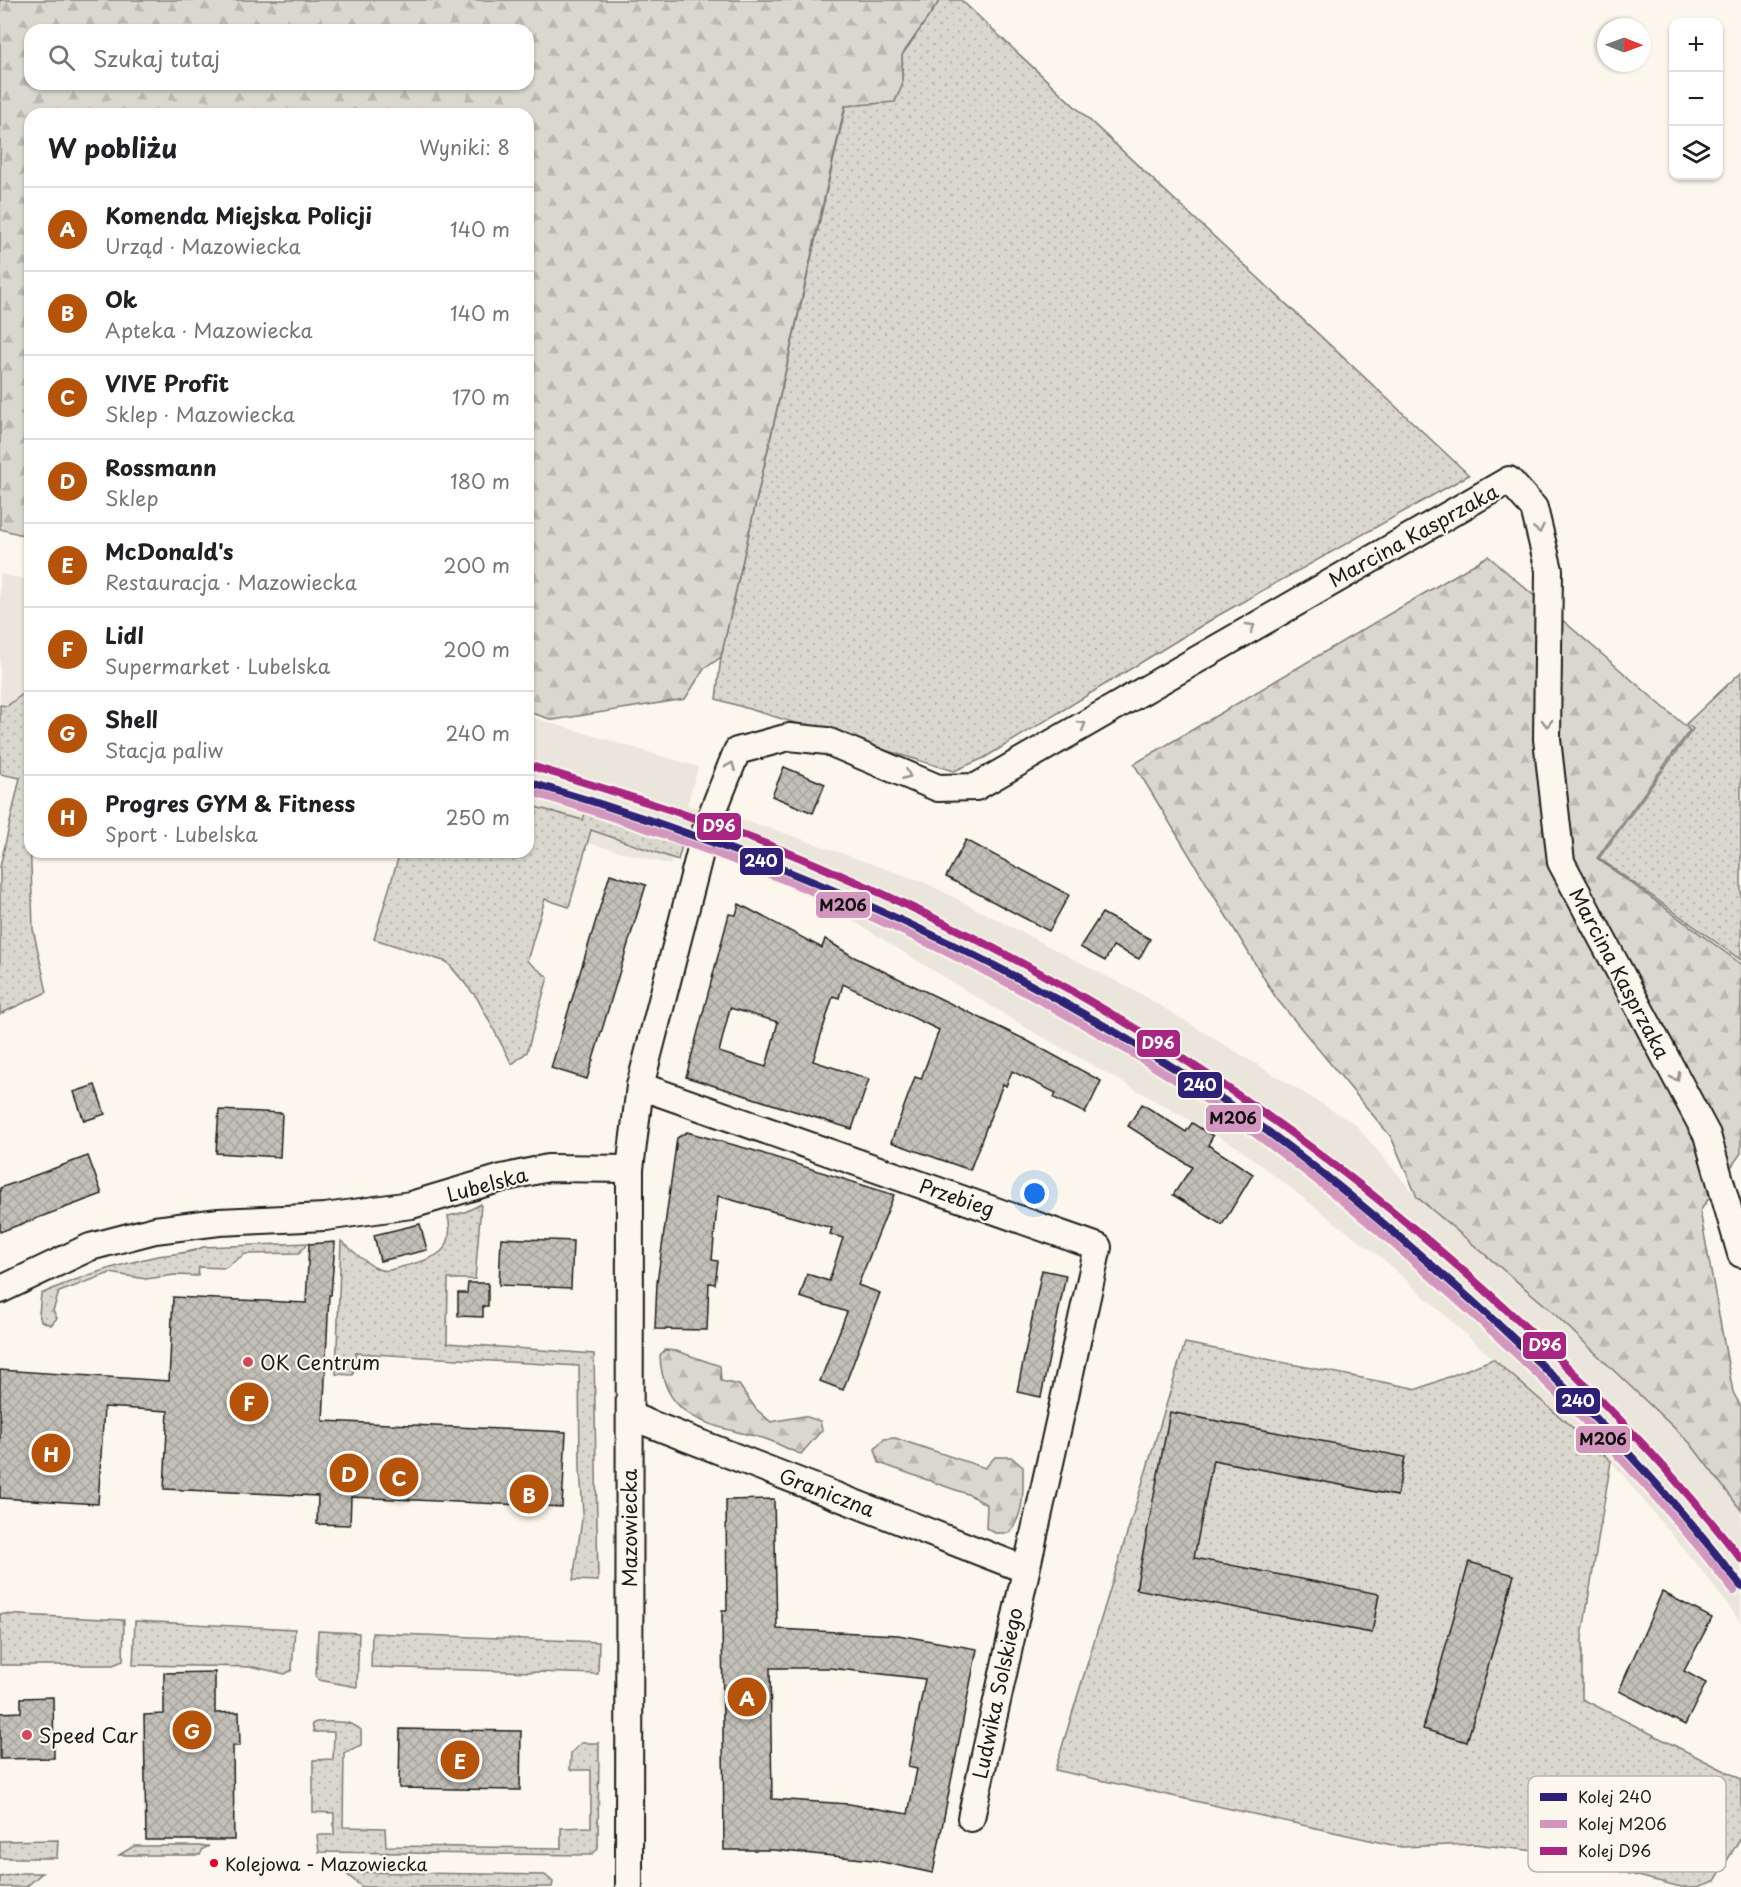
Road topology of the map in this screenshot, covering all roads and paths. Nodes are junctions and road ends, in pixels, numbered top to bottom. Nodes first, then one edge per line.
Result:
1 (640, 1086) junction
2 (630, 1169) junction
3 (1741, 1254) edge
4 (0, 1290) edge
5 (630, 1416) junction
6 (1024, 1569) junction
7 (970, 1818) dead end
8 (629, 1887) edge

1 - 2 street
1 -> 3 street, Marcina Kasprzaka
1 - 6 street, Przebieg
2 - 4 street, Lubelska
2 - 5 street, Mazowiecka
5 - 6 street, Graniczna
5 - 8 street, Mazowiecka
6 - 7 street, Ludwika Solskiego

